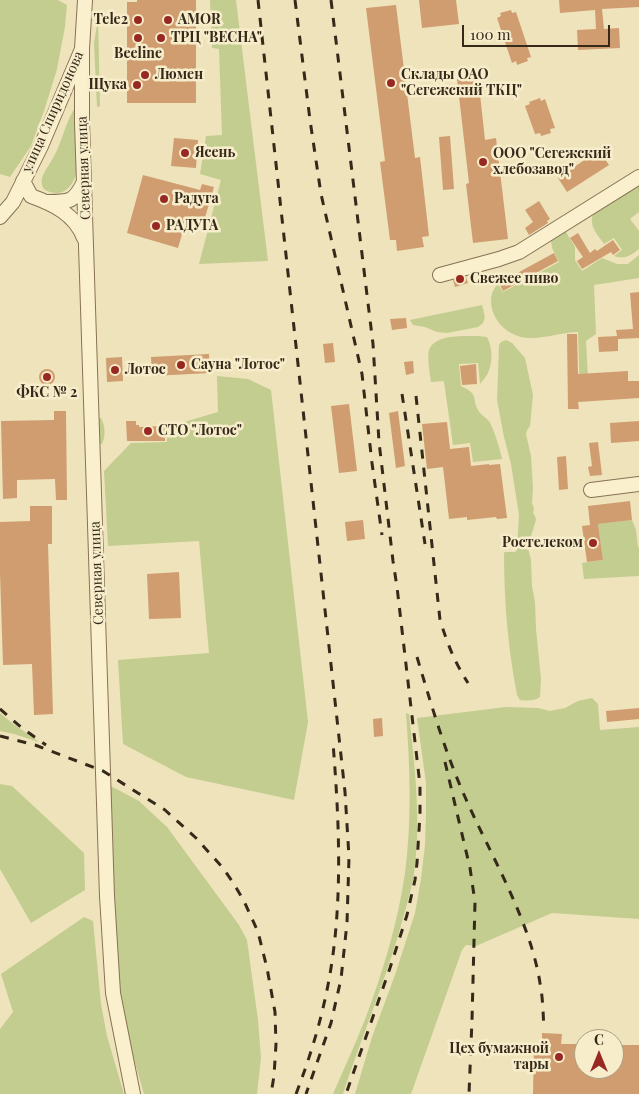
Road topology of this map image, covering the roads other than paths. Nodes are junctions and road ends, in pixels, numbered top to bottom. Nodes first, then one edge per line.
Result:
1 (84, 0) edge
2 (82, 50) junction
3 (639, 177) edge
4 (24, 180) junction
5 (84, 182) junction
6 (13, 202) junction
7 (47, 202) junction
8 (0, 217) edge
9 (86, 244) junction
10 (440, 274) dead end
11 (639, 484) edge
12 (591, 490) dead end
13 (133, 1094) edge

1 - 2 street, улица Спиридонова
2 - 4 street, улица Спиридонова
2 - 5 street, Северная улица
3 - 10 street
4 - 6 street, улица Спиридонова
4 - 7 street
5 - 7 street
5 - 9 street, Северная улица
6 - 7 street
6 - 8 street, улица Спиридонова
7 - 9 street
9 - 13 street, Северная улица
11 - 12 street

